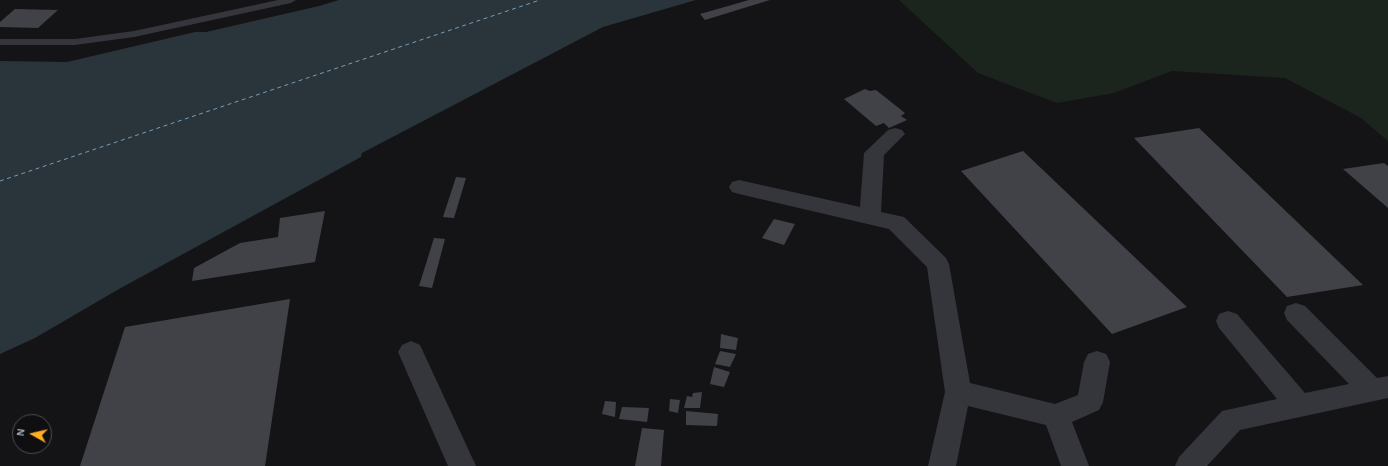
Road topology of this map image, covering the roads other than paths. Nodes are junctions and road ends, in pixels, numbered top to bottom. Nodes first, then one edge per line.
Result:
1 (291, 0) edge
2 (0, 42) edge
3 (895, 134) dead end
4 (739, 188) dead end
5 (870, 217) junction
6 (1296, 313) dead end
7 (1228, 321) dead end
8 (411, 352) dead end
9 (1097, 362) dead end
10 (1380, 388) edge
11 (958, 392) junction
12 (1299, 405) junction
13 (1056, 416) junction
14 (462, 466) edge
15 (942, 466) edge
16 (1075, 466) edge
17 (1189, 466) edge

1 - 2 lane
3 - 5 street
4 - 5 street
5 - 11 street
6 - 10 street
7 - 12 street
8 - 14 street
9 - 13 street
10 - 12 street
11 - 13 street
11 - 15 street
12 - 17 street
13 - 16 street

